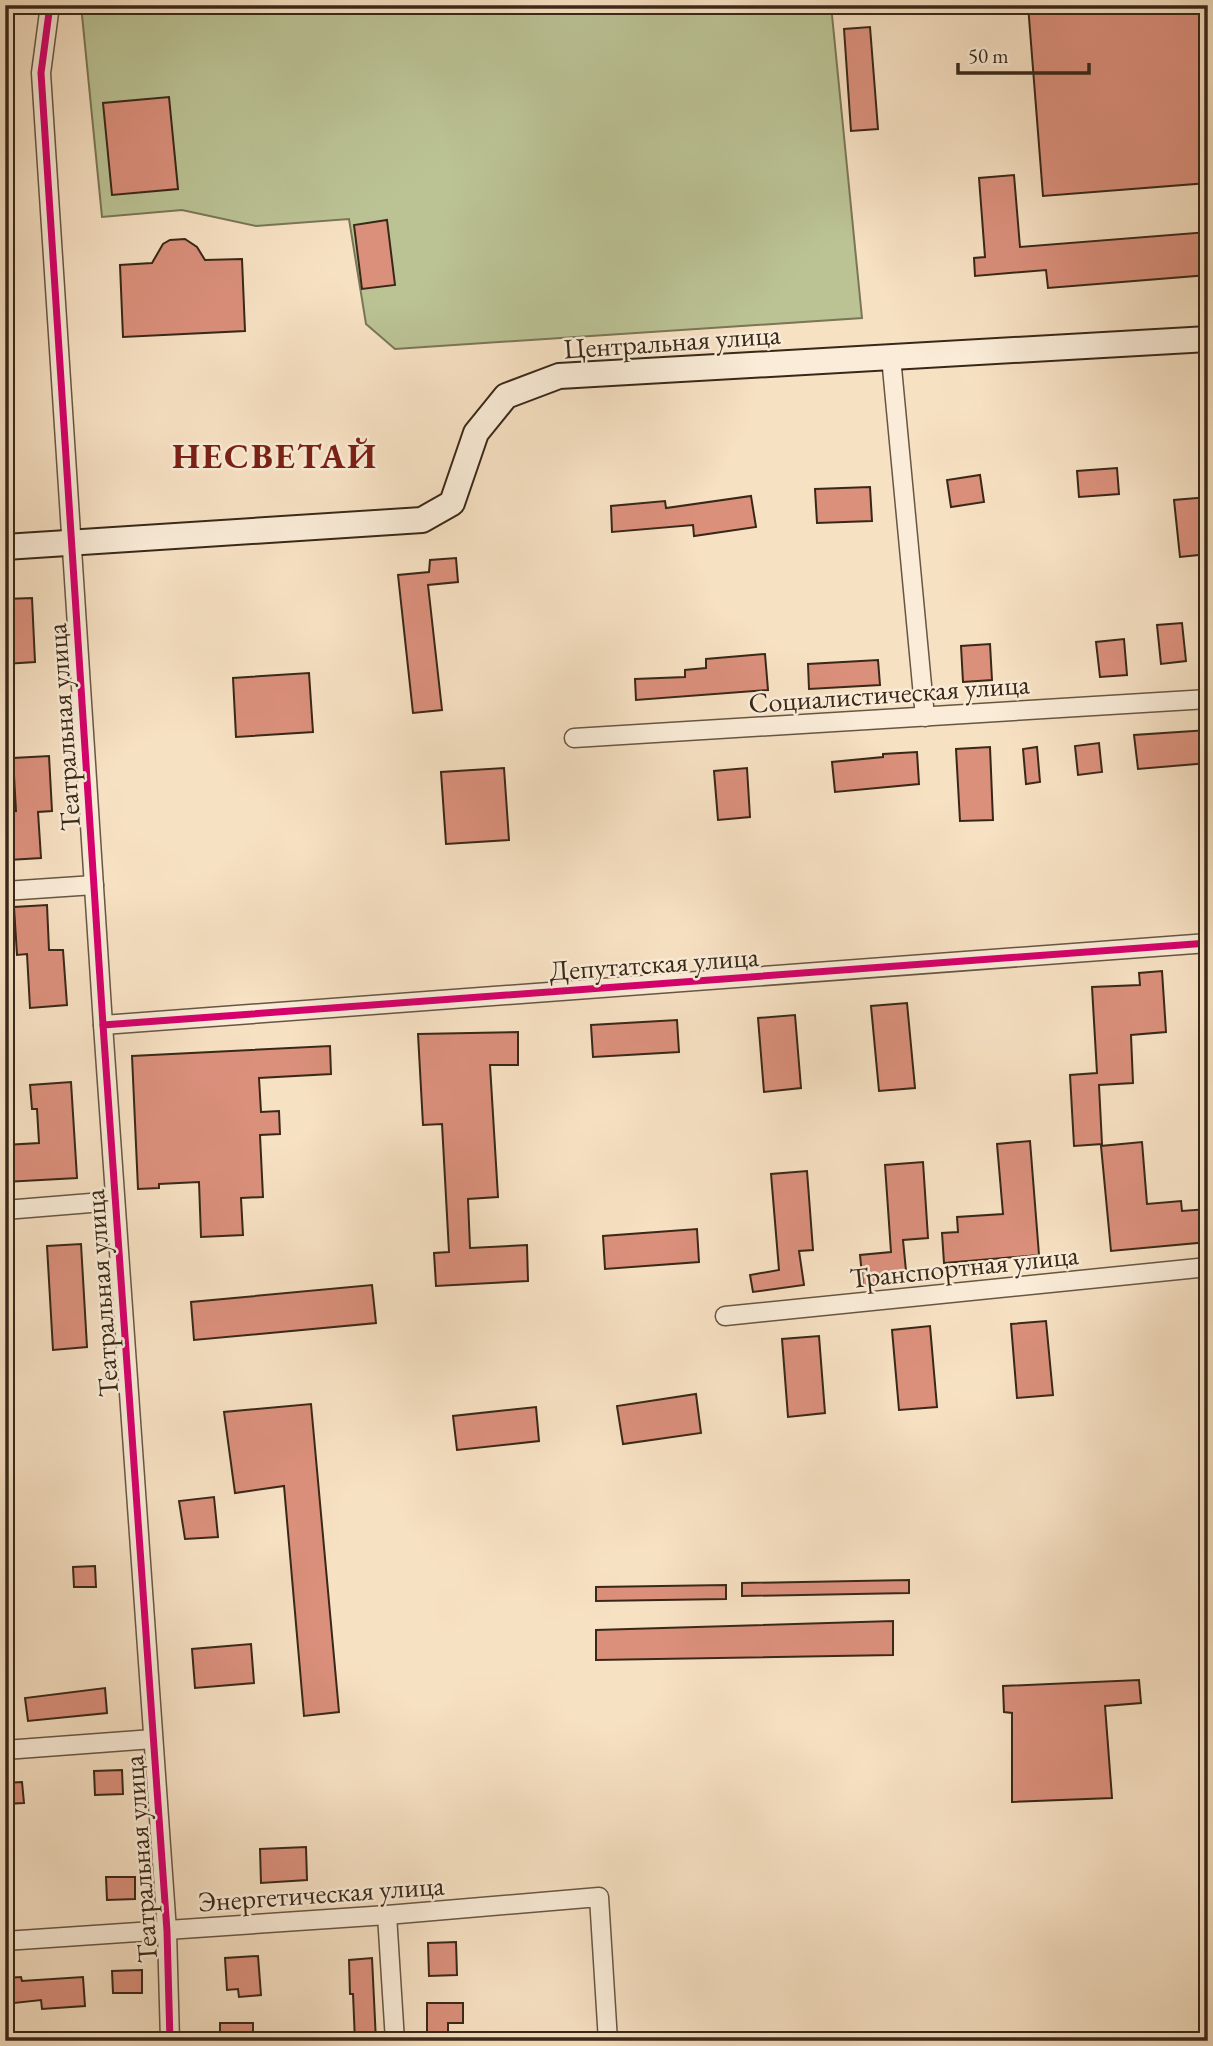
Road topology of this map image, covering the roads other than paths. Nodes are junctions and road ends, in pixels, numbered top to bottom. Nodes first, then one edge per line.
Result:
1 (50, 5) edge
2 (1208, 339) edge
3 (891, 357) junction
4 (72, 542) junction
5 (5, 547) edge
6 (1208, 699) edge
7 (925, 717) junction
8 (574, 738) dead end
9 (94, 885) junction
10 (5, 891) edge
11 (1208, 943) edge
12 (103, 1025) junction
13 (115, 1201) junction
14 (5, 1210) edge
15 (1208, 1267) edge
16 (725, 1316) dead end
17 (153, 1739) junction
18 (5, 1750) edge
19 (387, 1915) junction
20 (167, 1931) junction
21 (5, 1941) edge
22 (170, 2041) edge
23 (395, 2041) edge
24 (608, 2041) edge

1 - 4 street, Театральная улица
2 - 3 main road, Центральная улица
3 - 4 main road, Центральная улица
3 - 7 street
4 - 5 main road, Центральная улица
4 - 9 street, Театральная улица
6 - 7 street, Социалистическая улица
7 - 8 street, Социалистическая улица
9 - 10 street
9 - 12 street, Театральная улица
11 - 12 street, Депутатская улица
12 - 13 street, Театральная улица
13 - 14 street
13 - 17 street, Театральная улица
15 - 16 street, Транспортная улица
17 - 18 street
17 - 20 street, Театральная улица
19 - 20 street, Энергетическая улица
19 - 23 street
19 - 24 street, Энергетическая улица
20 - 21 street, Энергетическая улица
20 - 22 street, Театральная улица

